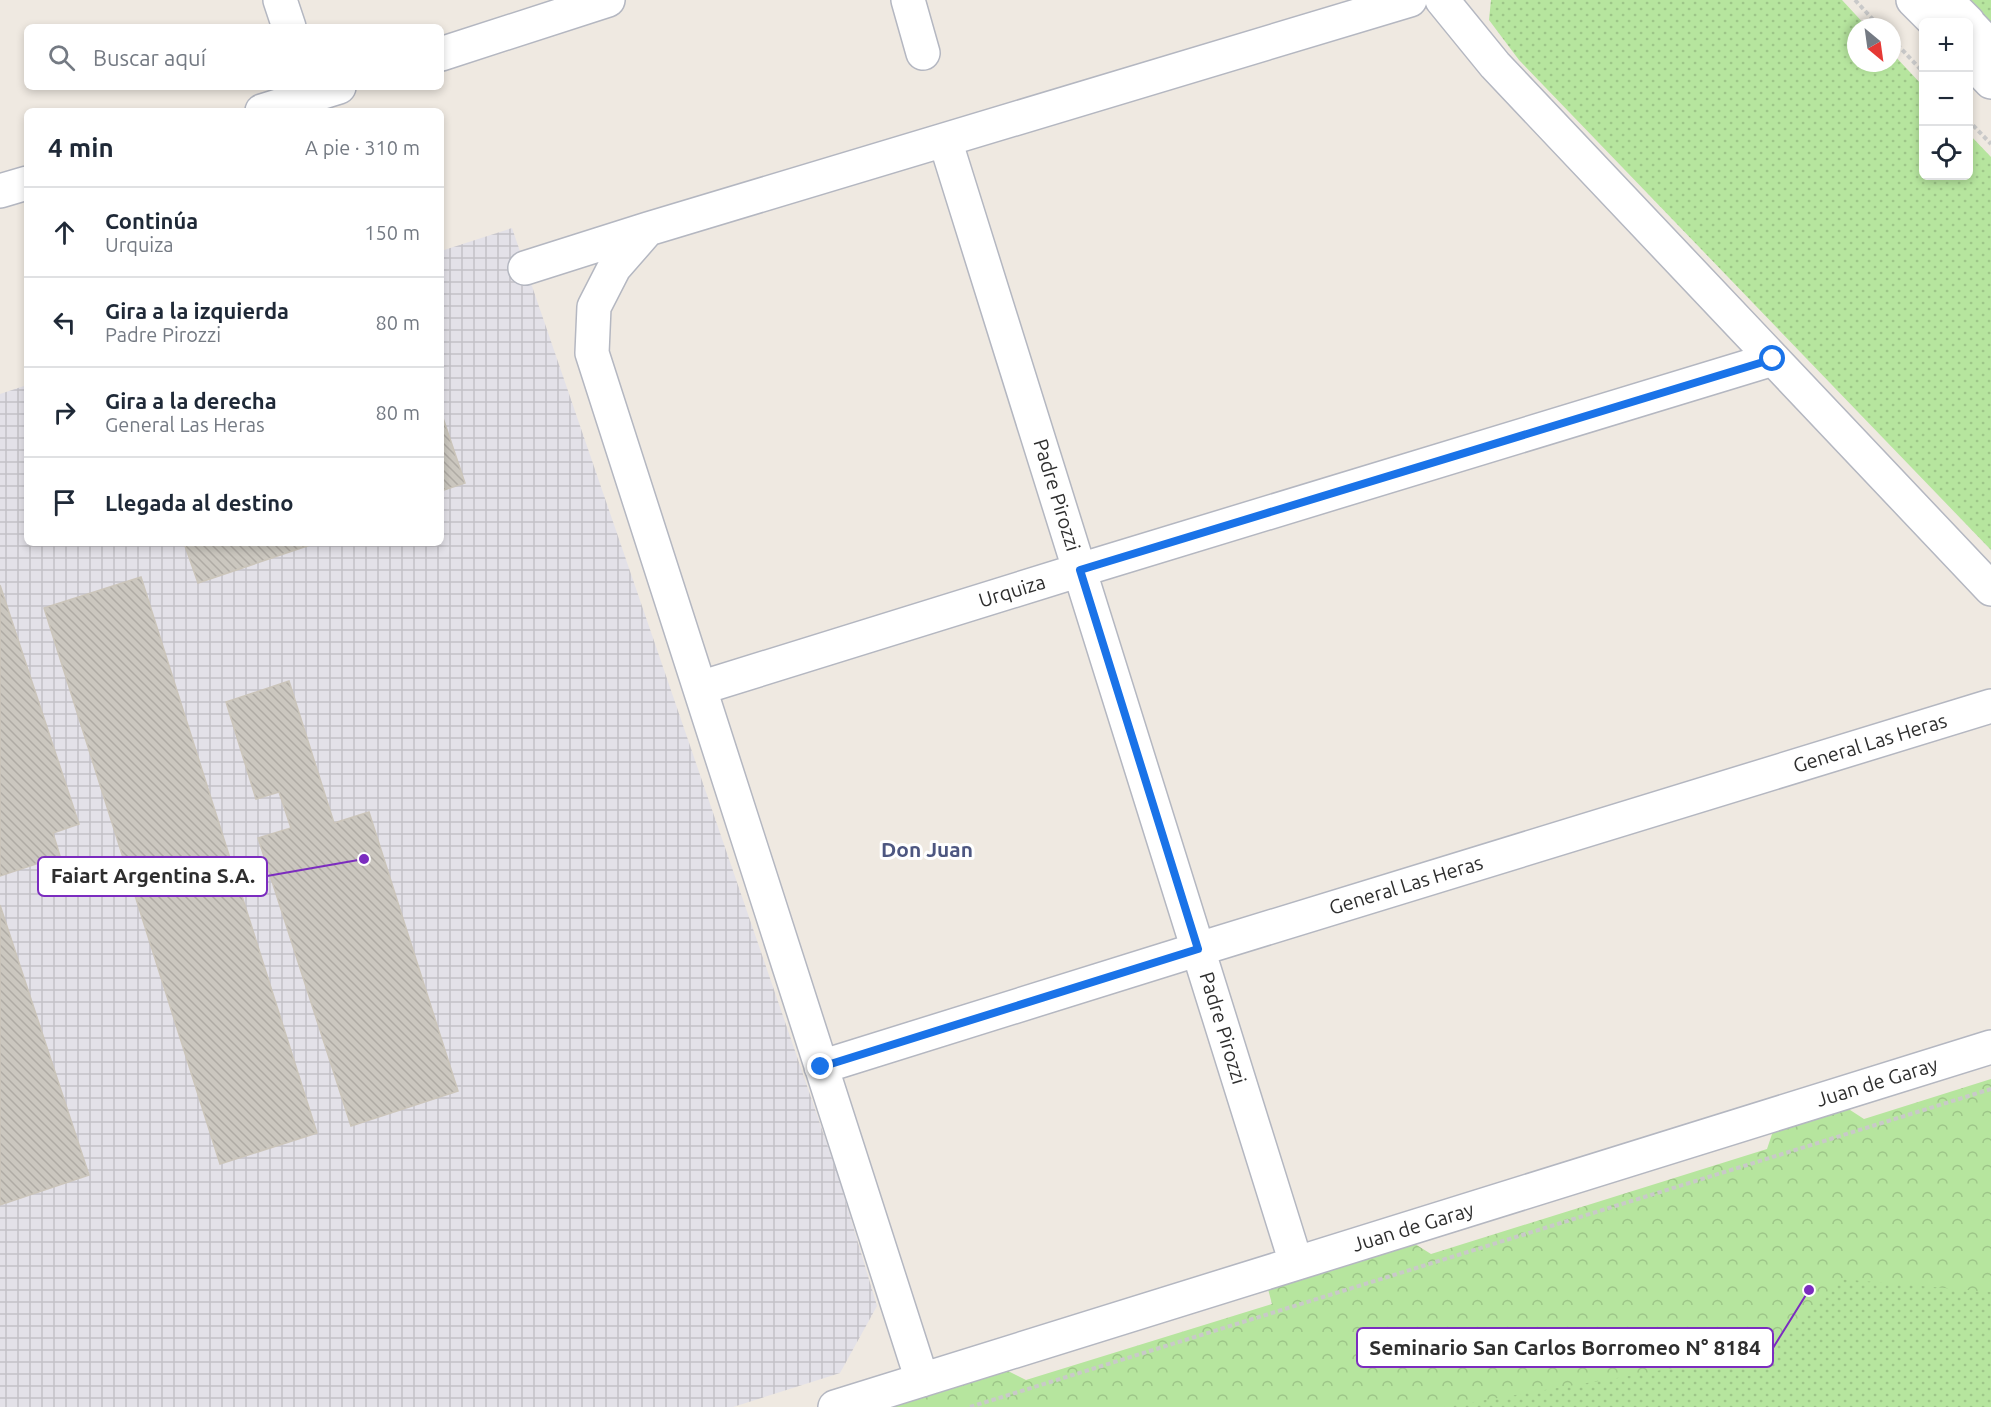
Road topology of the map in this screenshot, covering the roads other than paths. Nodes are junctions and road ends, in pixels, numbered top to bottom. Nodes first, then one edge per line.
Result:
1 (280, 0) edge
2 (608, 0) edge
3 (908, 0) edge
4 (1410, 0) edge
5 (1442, 0) edge
6 (1913, 0) edge
7 (1946, 0) edge
8 (1931, 18) edge
9 (1963, 18) edge
10 (288, 24) edge
11 (1973, 28) edge
12 (1991, 47) edge
13 (444, 53) edge
14 (923, 53) dead end
15 (1973, 63) edge
16 (1991, 82) edge
17 (318, 95) edge
18 (272, 108) edge
19 (945, 140) junction
20 (24, 184) edge
21 (0, 191) edge
22 (648, 229) junction
23 (525, 268) dead end
24 (1773, 359) junction
25 (1080, 570) junction
26 (1991, 589) edge
27 (700, 688) junction
28 (1991, 706) edge
29 (1198, 949) junction
30 (1991, 1047) edge
31 (821, 1067) junction
32 (1296, 1263) junction
33 (922, 1380) junction
34 (835, 1407) edge

1 - 10 street
2 - 13 street
3 - 14 street
4 - 19 street
5 - 24 street
6 - 8 street
7 - 9 street
11 - 12 street
15 - 16 street
17 - 18 street
19 - 22 street
19 - 25 street, Padre Pirozzi
20 - 21 street
22 - 23 street
22 - 27 street
24 - 25 street, Urquiza
24 - 26 street
25 - 27 street, Urquiza
25 - 29 street, Padre Pirozzi
27 - 31 street
28 - 29 street, General Las Heras
29 - 31 street, General Las Heras
29 - 32 street, Padre Pirozzi
30 - 32 street, Juan de Garay
31 - 33 street
32 - 33 street, Juan de Garay
33 - 34 street, Juan de Garay

